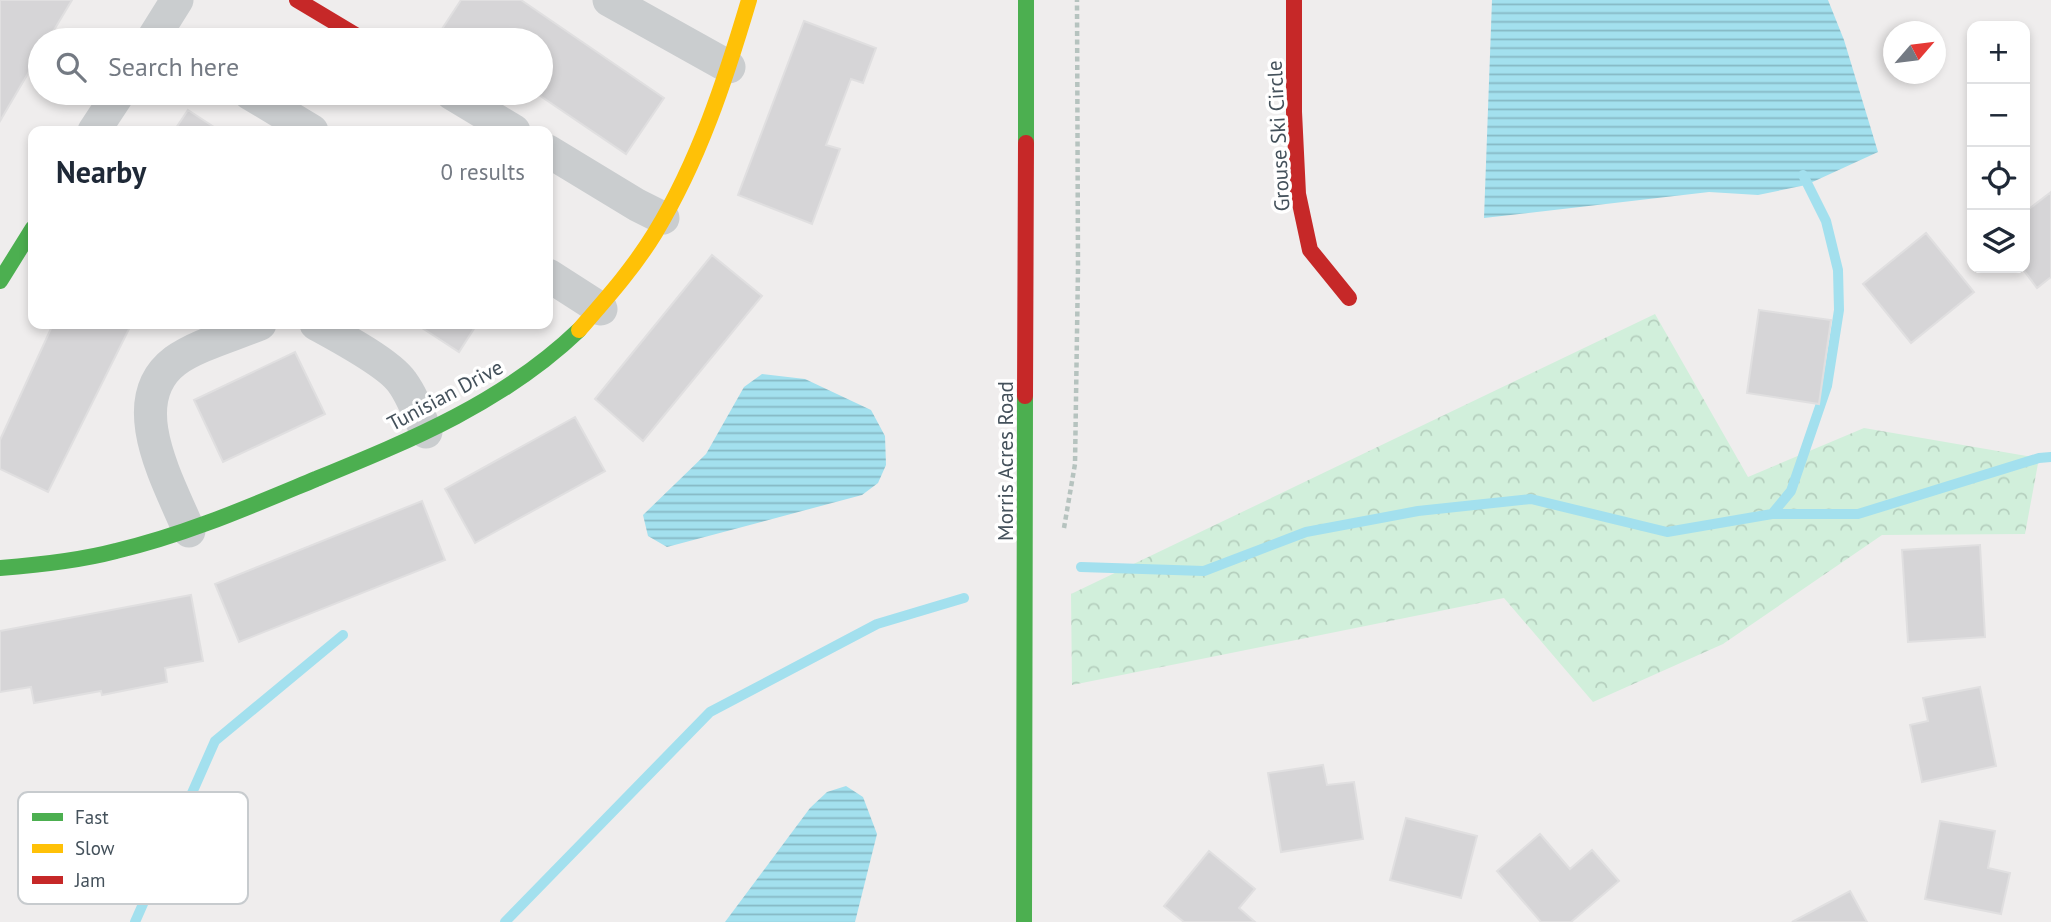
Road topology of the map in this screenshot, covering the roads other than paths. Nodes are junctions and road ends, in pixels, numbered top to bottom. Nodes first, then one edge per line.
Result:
1 (177, 0) edge
2 (297, 0) edge
3 (609, 0) edge
4 (749, 0) edge
5 (1026, 0) edge
6 (1294, 0) edge
7 (162, 28) edge
8 (343, 28) edge
9 (729, 67) junction
10 (110, 105) edge
11 (269, 105) edge
12 (471, 105) edge
13 (97, 126) edge
14 (304, 126) edge
15 (506, 126) edge
16 (553, 154) edge
17 (663, 218) junction
18 (28, 236) edge
19 (553, 278) edge
20 (0, 281) edge
21 (1349, 298) dead end
22 (601, 309) junction
23 (248, 329) edge
24 (324, 329) edge
25 (426, 432) junction
26 (189, 531) junction
27 (0, 568) edge
28 (1024, 922) edge

1 - 7 street
2 - 8 street
3 - 9 street
4 - 9 street, Tunisian Drive
5 - 28 street, Morris Acres Road
6 - 21 street, Grouse Ski Circle
9 - 17 street, Tunisian Drive
10 - 13 street
11 - 14 street
12 - 15 street
16 - 17 street
17 - 22 street, Tunisian Drive
18 - 20 street
19 - 22 street
22 - 25 street, Tunisian Drive
23 - 26 street
24 - 25 street
25 - 26 street, Tunisian Drive
26 - 27 street, Tunisian Drive

